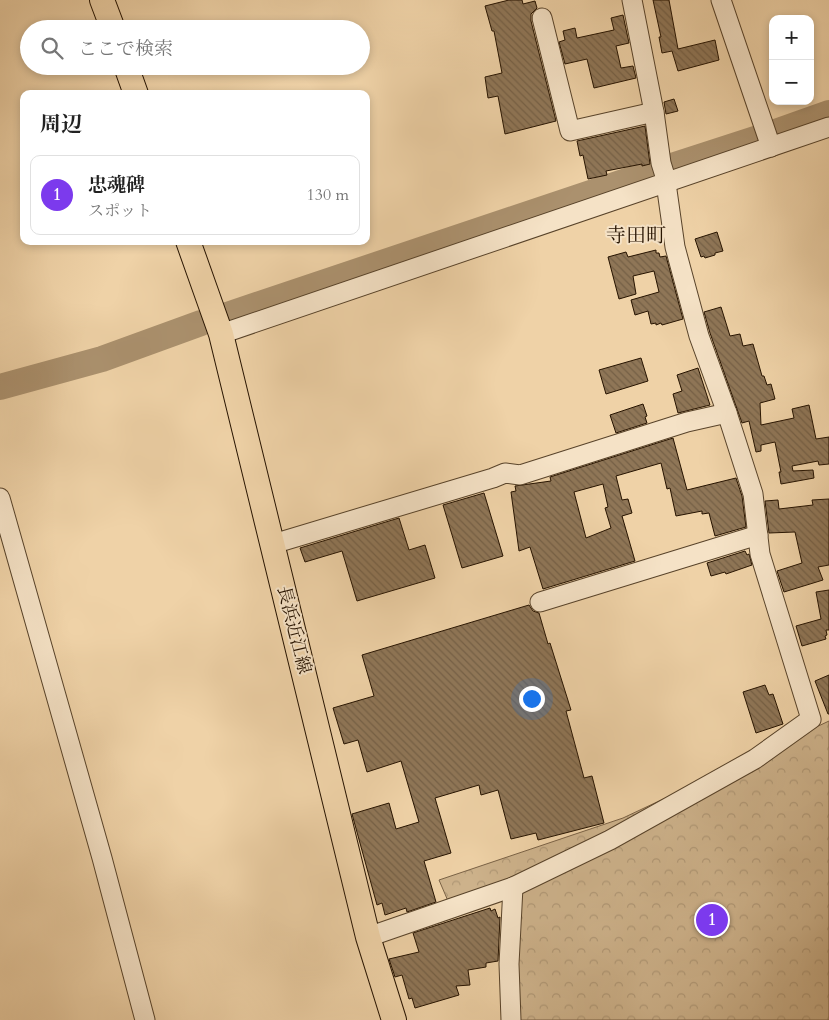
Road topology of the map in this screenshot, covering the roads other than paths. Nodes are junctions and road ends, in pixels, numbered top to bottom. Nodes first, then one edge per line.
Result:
1 (102, 0) edge
2 (632, 0) edge
3 (721, 0) edge
4 (542, 18) dead end
5 (109, 20) edge
6 (129, 75) edge
7 (135, 90) edge
8 (654, 112) junction
9 (829, 127) edge
10 (768, 139) junction
11 (663, 174) junction
12 (189, 245) edge
13 (220, 334) junction
14 (727, 413) junction
15 (0, 498) edge
16 (758, 535) junction
17 (273, 544) junction
18 (540, 602) dead end
19 (513, 887) junction
20 (368, 937) junction
21 (145, 1020) edge
22 (393, 1020) edge
23 (511, 1020) edge

1 - 5 main road
2 - 8 street
3 - 10 street
4 - 8 street
6 - 7 main road
8 - 11 street
9 - 10 street
10 - 11 street
11 - 13 street
11 - 14 street
12 - 13 main road, 長浜近江線
13 - 17 main road, 長浜近江線
14 - 16 street
14 - 17 street
15 - 21 street
16 - 18 street
16 - 19 street
17 - 20 main road, 長浜近江線
19 - 20 street
19 - 23 street
20 - 22 main road, 長浜近江線

